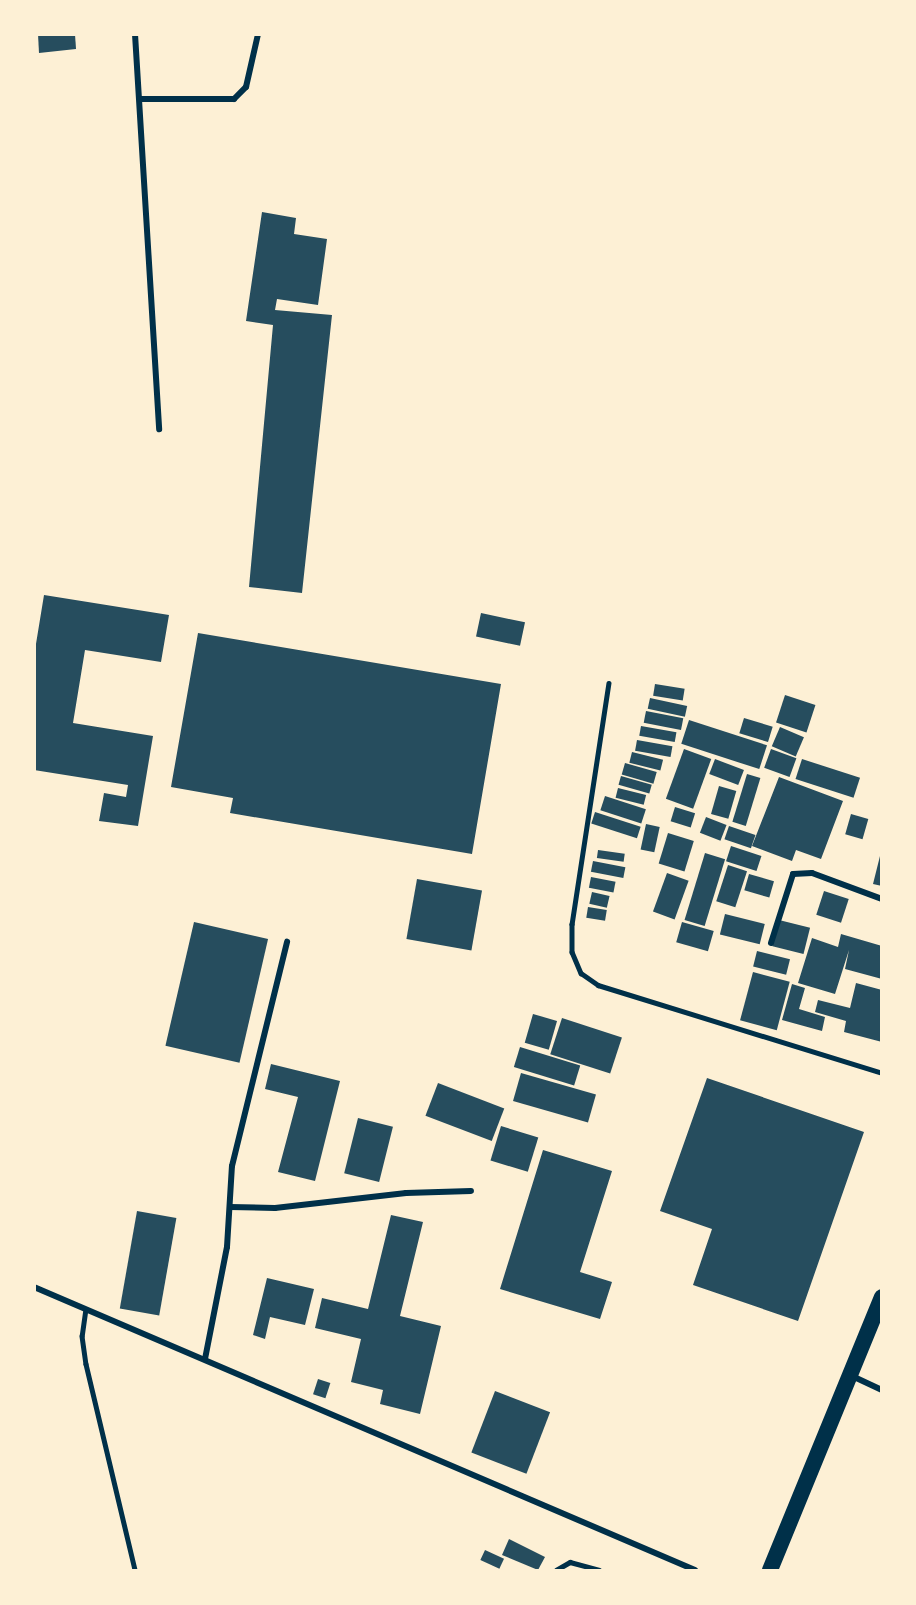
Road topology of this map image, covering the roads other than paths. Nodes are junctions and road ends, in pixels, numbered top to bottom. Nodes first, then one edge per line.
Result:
1 (135, 34) edge
2 (258, 34) edge
3 (140, 99) junction
4 (159, 429) dead end
5 (609, 683) dead end
6 (882, 899) edge
7 (286, 942) dead end
8 (771, 943) dead end
9 (882, 1073) edge
10 (471, 1191) dead end
11 (231, 1207) junction
12 (34, 1287) edge
13 (882, 1297) edge
14 (86, 1309) junction
15 (205, 1359) junction
16 (849, 1374) junction
17 (882, 1390) edge
18 (135, 1570) edge
19 (556, 1570) edge
20 (599, 1570) edge
21 (695, 1570) edge
22 (770, 1570) edge

1 - 3 street
2 - 3 street
3 - 4 street
5 - 9 lane
6 - 8 street
7 - 11 street
10 - 11 street
11 - 15 street
12 - 14 street
13 - 16 highway
14 - 15 street
14 - 18 lane
15 - 21 street
16 - 17 street
16 - 22 highway
19 - 20 lane

